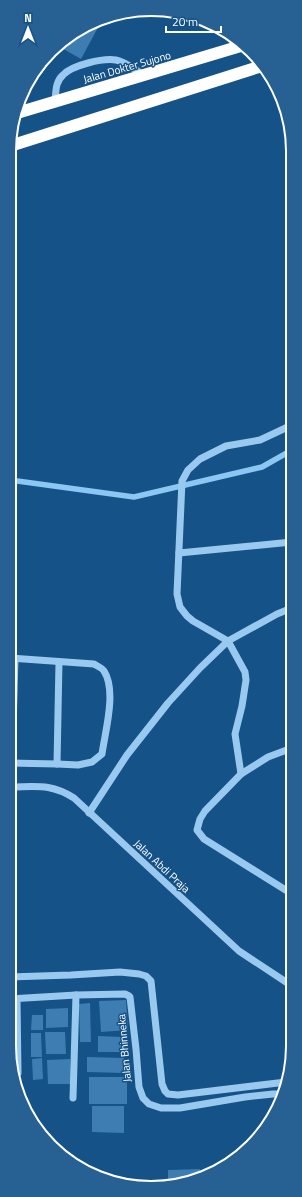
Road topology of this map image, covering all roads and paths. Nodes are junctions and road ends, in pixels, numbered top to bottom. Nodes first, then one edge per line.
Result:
1 (237, 47) edge
2 (257, 68) edge
3 (144, 76) junction
4 (55, 102) junction
5 (22, 112) edge
6 (16, 144) edge
7 (286, 428) edge
8 (286, 543) edge
9 (179, 553) junction
10 (286, 611) edge
11 (228, 641) junction
12 (16, 658) edge
13 (59, 662) junction
14 (286, 750) edge
15 (16, 763) edge
16 (56, 764) junction
17 (241, 774) junction
18 (16, 787) edge
19 (89, 813) junction
20 (286, 890) edge
21 (16, 977) edge
22 (286, 982) edge
23 (76, 995) junction
24 (17, 999) joint
25 (18, 1066) edge
26 (281, 1083) edge
27 (277, 1094) edge
28 (73, 1098) dead end

1 - 3 highway, Jalan Dokter Sujono
2 - 6 highway
3 - 4 highway, Jalan Dokter Sujono
3 - 4 street
4 - 5 highway, Jalan Dokter Sujono
7 - 9 street
8 - 9 street
9 - 11 street
10 - 11 street
11 - 17 street
11 - 19 street
12 - 13 street
13 - 16 street
13 - 16 street
14 - 17 street
15 - 16 street
17 - 20 street
18 - 19 street, Jalan Abdi Praja
19 - 22 street, Jalan Abdi Praja
21 - 26 street
23 - 24 street, Jalan Bhinneka
23 - 27 street, Jalan Bhinneka
23 - 28 street
24 - 25 street

